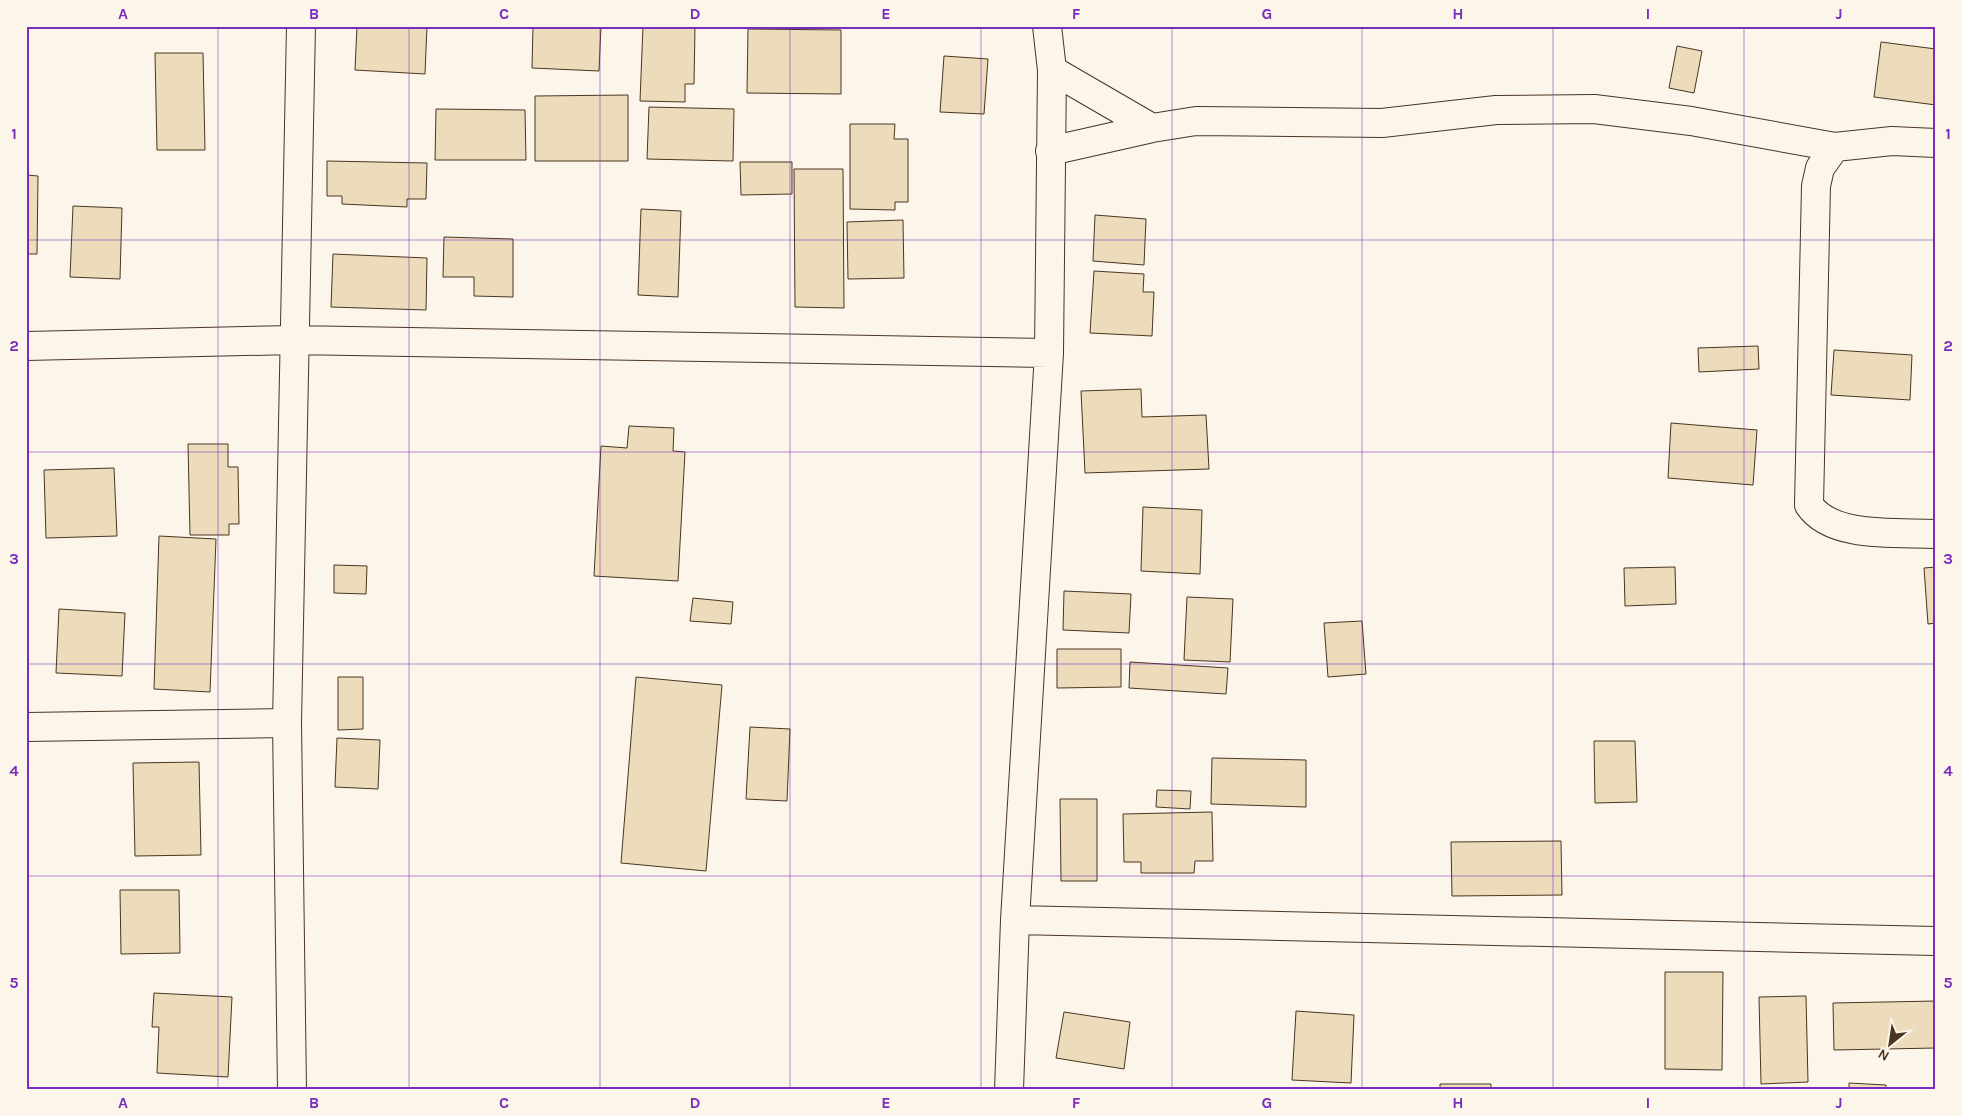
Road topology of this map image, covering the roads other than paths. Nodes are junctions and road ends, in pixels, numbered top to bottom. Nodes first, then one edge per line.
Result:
1 (301, 26) edge
2 (1048, 26) edge
3 (1052, 70) junction
4 (1152, 128) junction
5 (1936, 143) edge
6 (1834, 147) junction
7 (1050, 151) junction
8 (293, 340) junction
9 (26, 346) edge
10 (1049, 353) junction
11 (1936, 534) edge
12 (287, 723) junction
13 (26, 727) edge
14 (1015, 920) junction
15 (1936, 941) edge
16 (292, 1090) edge
17 (1008, 1090) edge

1 - 8 street
2 - 3 street
3 - 4 street
3 - 7 street
4 - 6 street
4 - 7 street
5 - 6 street
6 - 11 street
7 - 10 street
8 - 9 street
8 - 10 street
8 - 12 street
10 - 14 street
12 - 13 street
12 - 16 street
14 - 15 street
14 - 17 street

